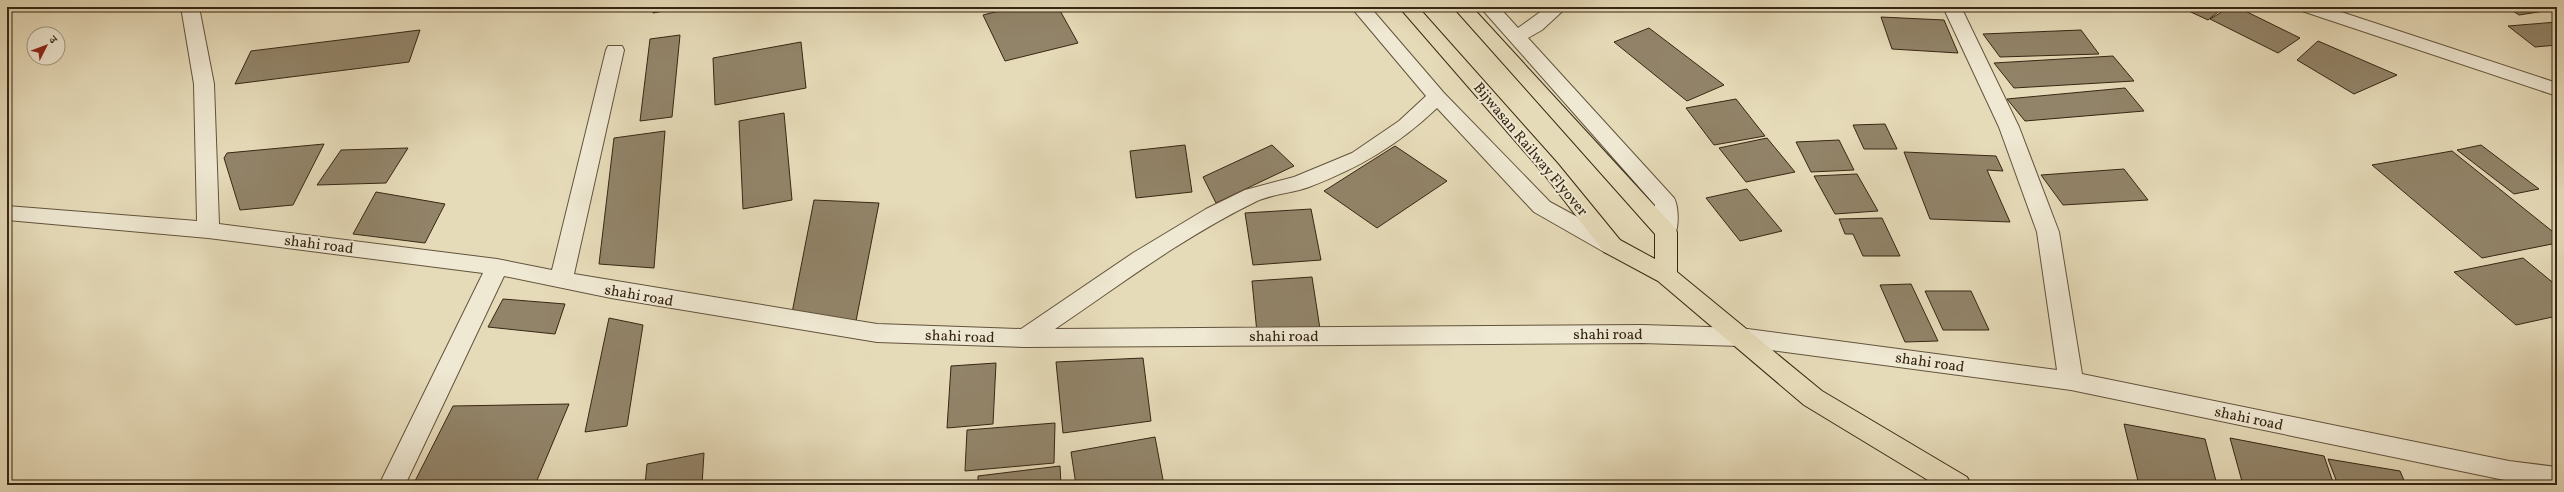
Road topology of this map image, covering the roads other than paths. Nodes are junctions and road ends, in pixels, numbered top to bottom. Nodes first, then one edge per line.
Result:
1 (190, 7) edge
2 (1360, 7) edge
3 (1408, 7) edge
4 (1462, 7) edge
5 (1489, 7) edge
6 (1558, 7) edge
7 (1952, 7) edge
8 (2308, 7) edge
9 (1517, 37) junction
10 (615, 50) dead end
11 (2557, 90) edge
12 (1437, 97) junction
13 (7, 213) edge
14 (208, 230) junction
15 (1666, 232) junction
16 (1612, 246) junction
17 (497, 267) junction
18 (1666, 274) junction
19 (561, 280) junction
20 (1025, 338) junction
21 (1740, 338) junction
22 (2071, 381) junction
23 (2557, 478) edge
24 (392, 485) edge
25 (1958, 485) edge

1 - 14 street
2 - 12 street
3 - 16 main road, Bijwasan Railway Flyover
4 - 15 main road
5 - 9 street
6 - 9 street
7 - 22 street
8 - 11 street
9 - 15 street
10 - 19 street
12 - 16 street
12 - 20 street
13 - 14 street, shahi road
14 - 17 street, shahi road
15 - 18 main road
16 - 18 main road, Bijwasan Railway Flyover
17 - 19 street, shahi road
17 - 24 street
18 - 21 main road, Bijwasan Railway Flyover
19 - 20 street, shahi road
20 - 21 street, shahi road
21 - 22 street, shahi road
21 - 25 main road, Bijwasan Railway Flyover
22 - 23 street, shahi road

